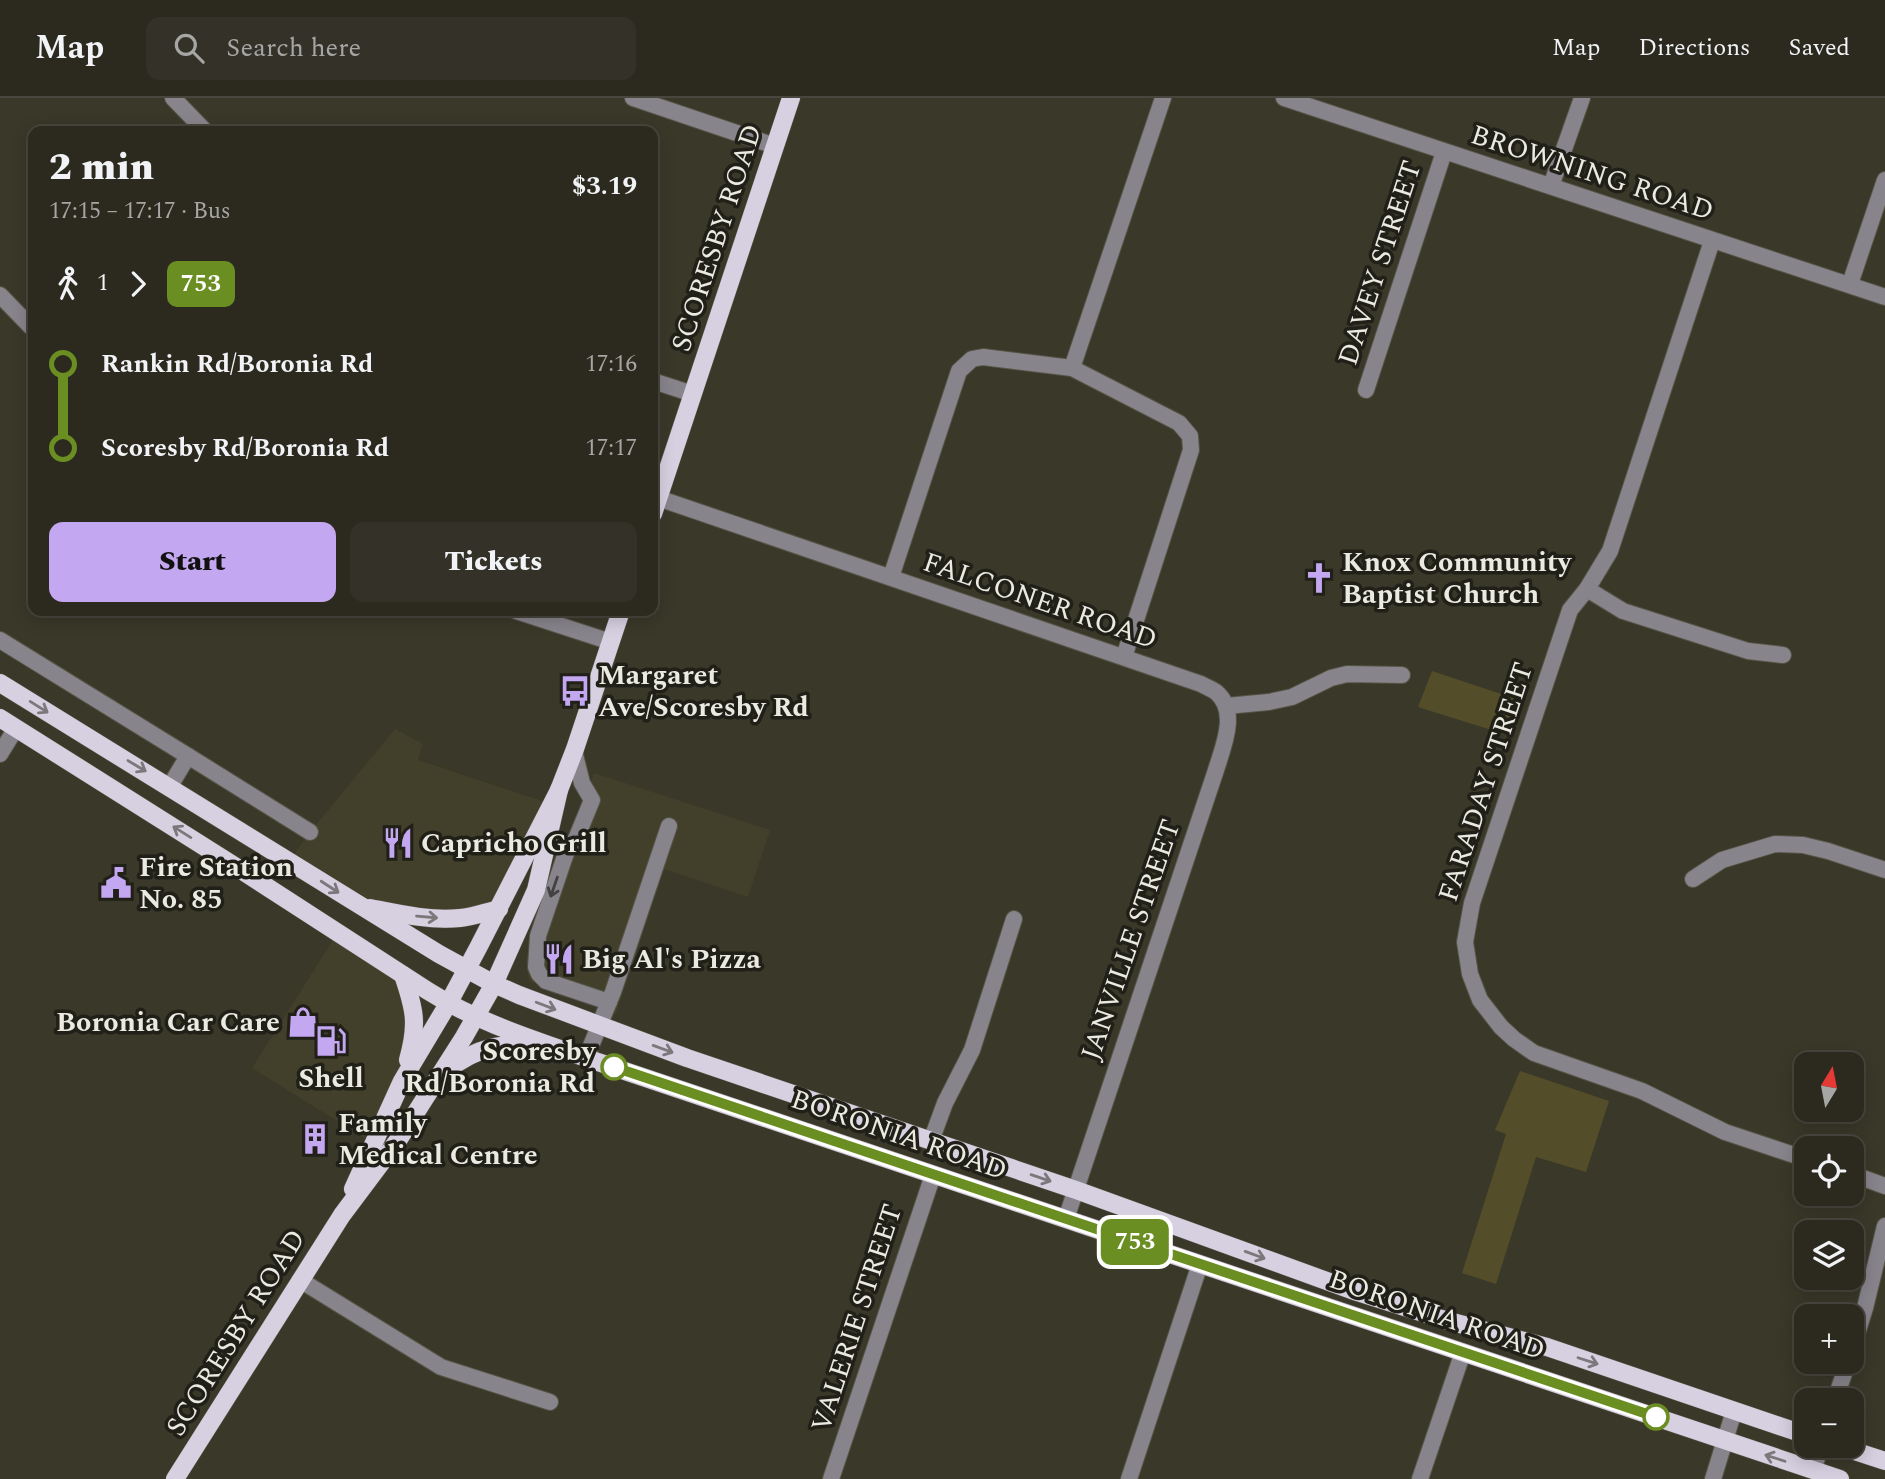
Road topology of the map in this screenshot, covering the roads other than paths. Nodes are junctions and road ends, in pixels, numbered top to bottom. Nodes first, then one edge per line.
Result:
1 (173, 98) edge
2 (634, 98) edge
3 (791, 98) edge
4 (1163, 98) edge
5 (1582, 98) edge
6 (1290, 99) edge
7 (200, 126) edge
8 (775, 146) junction
9 (1444, 152) junction
10 (1885, 180) edge
11 (1551, 186) junction
12 (1712, 241) junction
13 (1850, 285) junction
14 (0, 295) edge
15 (1885, 297) edge
16 (28, 324) edge
17 (1072, 368) junction
18 (658, 383) edge
19 (1366, 390) dead end
20 (693, 394) junction
21 (658, 497) edge
22 (658, 507) edge
23 (891, 577) junction
24 (1587, 589) junction
25 (531, 616) edge
26 (619, 616) edge
27 (0, 640) edge
28 (611, 642) junction
29 (1783, 656) dead end
30 (1124, 657) junction
31 (1402, 675) dead end
32 (0, 682) edge
33 (1226, 706) junction
34 (0, 718) edge
35 (16, 728) junction
36 (574, 751) junction
37 (0, 754) edge
38 (188, 756) junction
39 (170, 786) junction
40 (559, 790) junction
41 (669, 826) dead end
42 (310, 832) dead end
43 (1885, 870) edge
44 (1692, 879) dead end
45 (360, 906) junction
46 (499, 909) junction
47 (1014, 919) dead end
48 (467, 969) junction
49 (403, 975) junction
50 (494, 984) junction
51 (609, 1002) junction
52 (448, 1004) junction
53 (476, 1017) junction
54 (599, 1026) junction
55 (543, 1043) junction
56 (586, 1058) junction
57 (437, 1078) junction
58 (402, 1081) junction
59 (931, 1141) junction
60 (1794, 1155) edge
61 (933, 1175) junction
62 (1864, 1178) edge
63 (1885, 1186) edge
64 (1076, 1189) junction
65 (342, 1215) junction
66 (1066, 1219) junction
67 (1885, 1226) edge
68 (1200, 1264) junction
69 (300, 1280) junction
70 (1864, 1311) edge
71 (1463, 1352) junction
72 (550, 1402) dead end
73 (1734, 1410) junction
74 (1794, 1431) edge
75 (1725, 1441) junction
76 (1864, 1454) edge
77 (1817, 1458) edge
78 (1885, 1461) edge
79 (1813, 1470) junction
80 (175, 1479) edge
81 (831, 1479) edge
82 (1129, 1479) edge
83 (1420, 1479) edge
84 (1713, 1479) edge
85 (1840, 1479) edge

1 - 7 street
2 - 8 street
3 - 8 main road, SCORESBY ROAD
4 - 17 street
5 - 11 street
6 - 9 street, BROWNING ROAD
8 - 20 main road, SCORESBY ROAD
9 - 11 street, BROWNING ROAD
9 - 19 street, DAVEY STREET
10 - 13 street
11 - 12 street, BROWNING ROAD
12 - 13 street, BROWNING ROAD
12 - 24 street, FARADAY STREET
13 - 15 street, BROWNING ROAD
14 - 16 street
17 - 23 street
17 - 30 street
18 - 20 street
20 - 21 main road, SCORESBY ROAD
22 - 23 street, FALCONER ROAD
23 - 30 street, FALCONER ROAD
24 - 29 street
24 - 60 street, FARADAY STREET
25 - 28 street
26 - 28 main road, SCORESBY ROAD
27 - 38 street
28 - 36 main road, SCORESBY ROAD
30 - 33 street, FALCONER ROAD
31 - 33 street
32 -> 39 main road, BORONIA ROAD
33 - 64 street, JANVILLE STREET
34 - 35 main road, BORONIA ROAD
35 - 37 street
49 -> 35 main road, BORONIA ROAD
36 - 40 main road, SCORESBY ROAD
36 -> 51 street
38 - 39 street
38 - 42 street
39 -> 45 main road, BORONIA ROAD
40 - 46 main road, SCORESBY ROAD
40 - 50 main road, SCORESBY ROAD
41 - 51 street
43 - 44 street
45 -> 46 main road
45 - 48 main road, BORONIA ROAD
46 - 48 main road, SCORESBY ROAD
47 - 59 street
48 - 50 main road, BORONIA ROAD
48 - 52 main road, SCORESBY ROAD
49 - 52 main road, BORONIA ROAD
49 - 58 main road
50 - 53 main road, SCORESBY ROAD
50 -> 54 main road, BORONIA ROAD
51 - 54 street
52 - 53 main road, BORONIA ROAD
52 - 58 main road, SCORESBY ROAD
53 - 55 main road, BORONIA ROAD
53 - 57 main road, SCORESBY ROAD
54 - 56 street
54 -> 59 main road, BORONIA ROAD
55 - 56 main road, BORONIA ROAD
55 - 57 main road
56 - 61 main road, BORONIA ROAD
57 - 65 main road, SCORESBY ROAD
58 - 65 main road, SCORESBY ROAD
59 -> 64 main road, BORONIA ROAD
61 - 66 main road, BORONIA ROAD
61 - 81 street, VALERIE STREET
62 - 63 street
64 - 66 street, JANVILLE STREET
64 -> 73 main road, BORONIA ROAD
65 - 69 main road, SCORESBY ROAD
66 - 68 main road, BORONIA ROAD
67 - 70 street
68 - 71 main road, BORONIA ROAD
68 - 82 street
69 - 72 street
69 - 80 main road, SCORESBY ROAD
71 - 75 main road, BORONIA ROAD
71 - 83 street
73 - 74 main road, BORONIA ROAD
73 - 75 street
79 -> 75 main road, BORONIA ROAD
75 - 84 street
76 - 78 main road
77 - 79 street
79 - 85 main road, BORONIA ROAD

